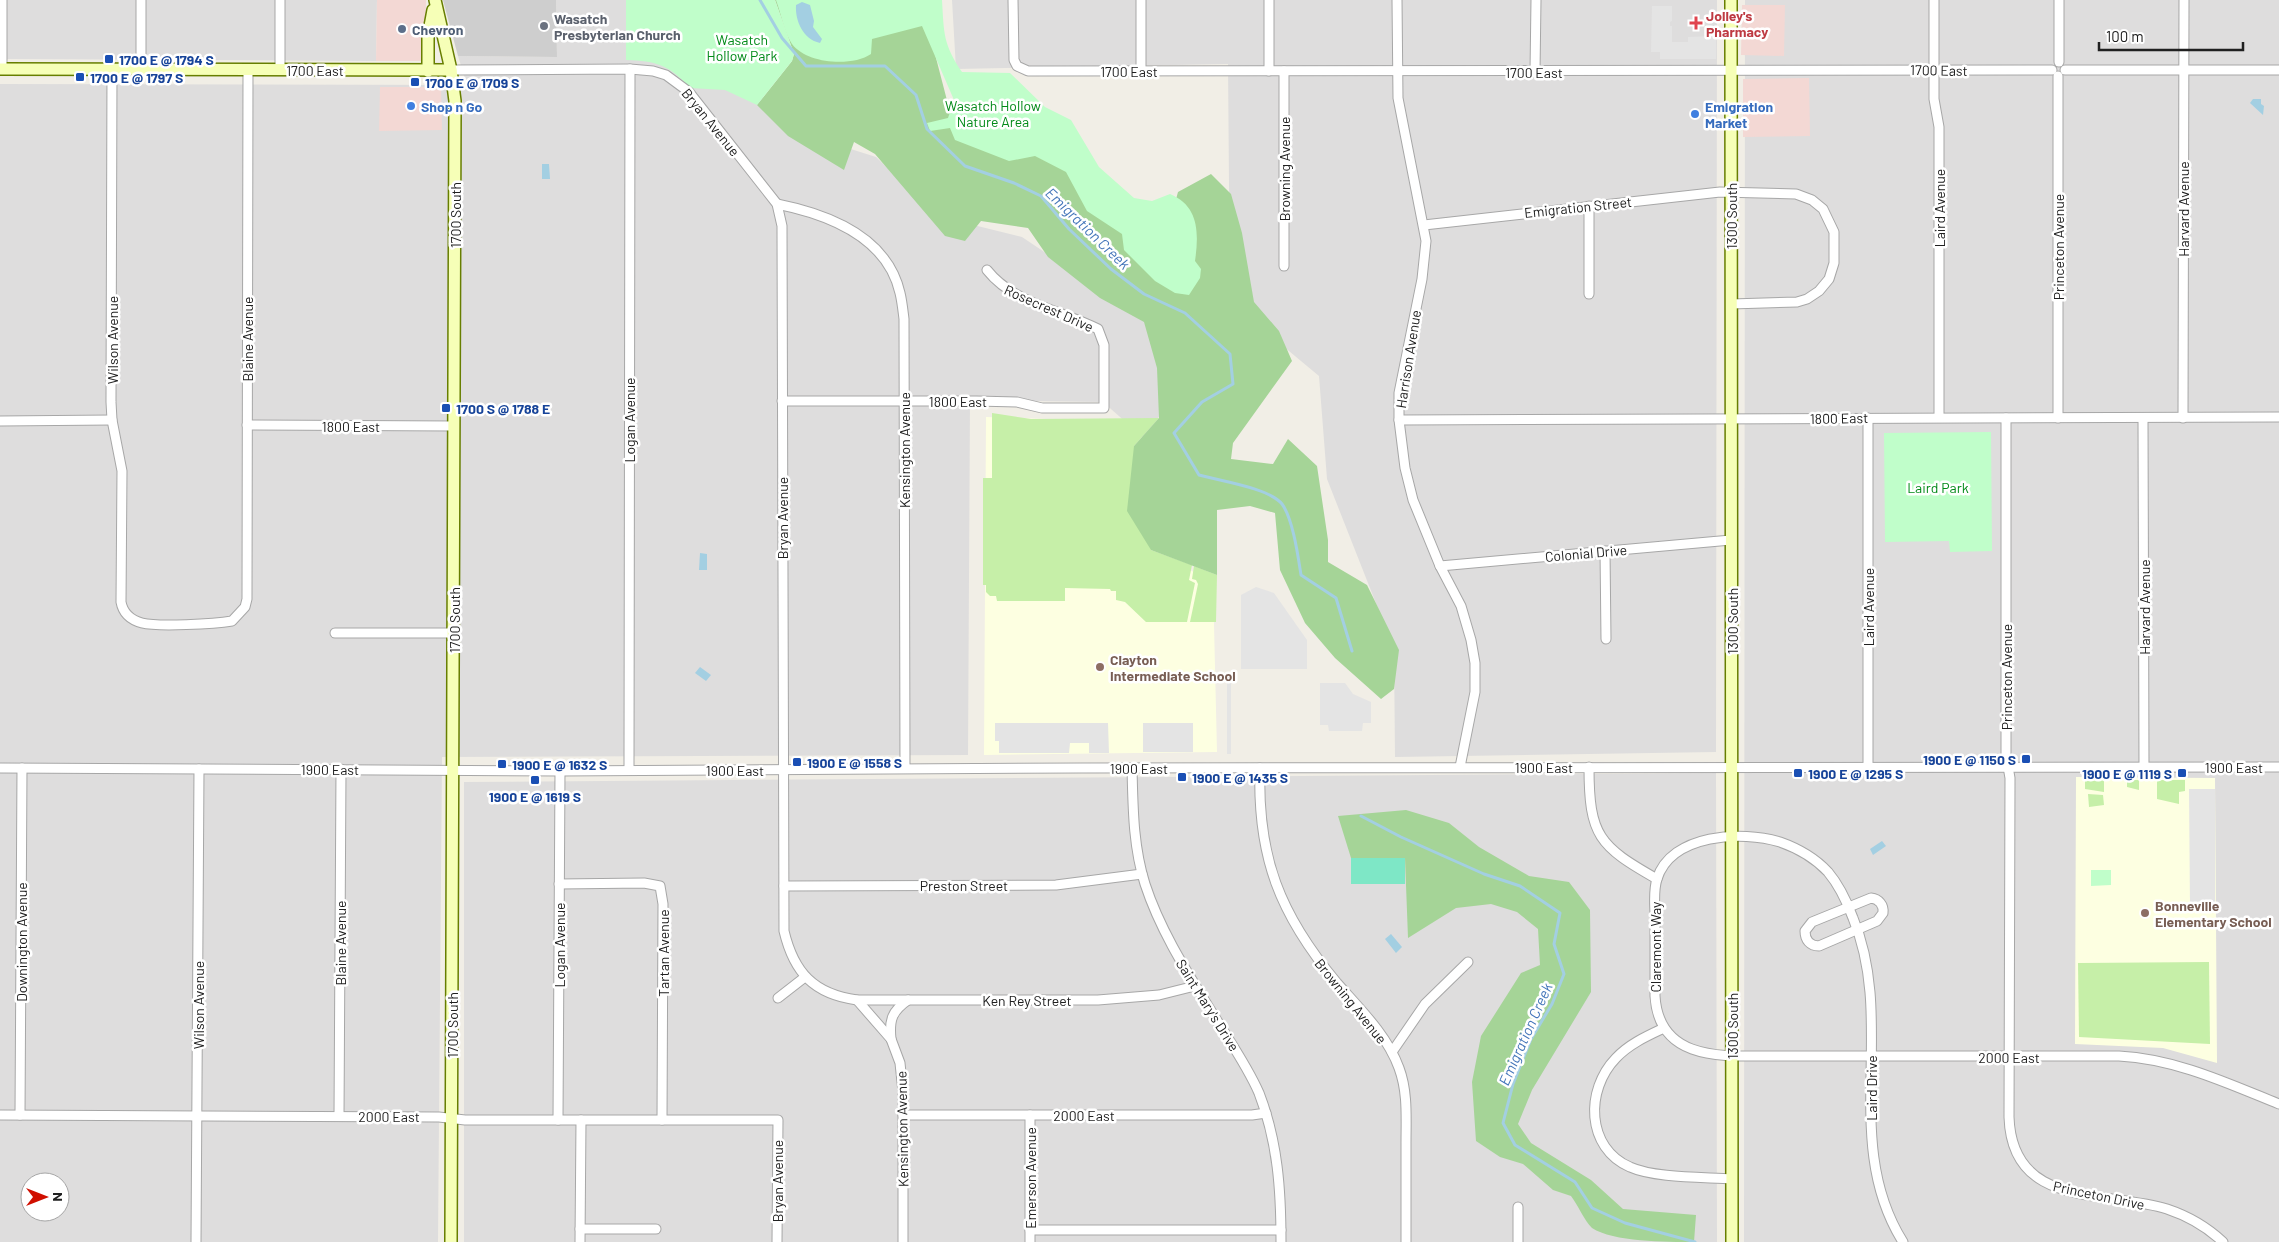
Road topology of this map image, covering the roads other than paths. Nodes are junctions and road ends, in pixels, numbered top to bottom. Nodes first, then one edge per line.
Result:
1 (2, 0) edge
2 (141, 0) edge
3 (280, 0) edge
4 (1013, 0) edge
5 (1142, 0) edge
6 (1269, 0) edge
7 (1397, 0) edge
8 (1536, 0) edge
9 (1731, 0) edge
10 (1934, 0) edge
11 (2059, 0) edge
12 (2184, 0) edge
13 (435, 2) edge
14 (1, 69) edge
15 (112, 69) junction
16 (630, 69) junction
17 (141, 70) junction
18 (248, 70) junction
19 (280, 70) junction
20 (428, 70) junction
21 (451, 70) junction
22 (1933, 70) junction
23 (2184, 70) junction
24 (2279, 70) edge
25 (1141, 71) junction
26 (1269, 71) junction
27 (1284, 71) junction
28 (1731, 71) junction
29 (1396, 72) junction
30 (1535, 72) junction
31 (2058, 72) junction
32 (1731, 193) junction
33 (777, 204) junction
34 (1589, 206) junction
35 (1424, 225) junction
36 (1284, 266) dead end
37 (987, 270) dead end
38 (1589, 294) dead end
39 (1731, 304) junction
40 (782, 401) junction
41 (904, 401) junction
42 (1104, 408) joint
43 (2279, 417) edge
44 (1868, 418) junction
45 (1940, 418) junction
46 (2006, 418) junction
47 (2058, 418) junction
48 (2144, 418) junction
49 (2183, 418) junction
50 (112, 420) junction
51 (1399, 420) junction
52 (1731, 420) junction
53 (0, 421) edge
54 (247, 425) junction
55 (454, 426) junction
56 (1731, 540) junction
57 (1605, 551) junction
58 (1440, 566) junction
59 (245, 608) joint
60 (335, 633) dead end
61 (454, 633) junction
62 (1606, 639) dead end
63 (1460, 767) junction
64 (1589, 767) junction
65 (1732, 767) junction
66 (1868, 767) junction
67 (2008, 767) junction
68 (2144, 767) junction
69 (2279, 767) edge
70 (0, 768) edge
71 (22, 768) junction
72 (905, 768) junction
73 (1132, 768) junction
74 (1260, 768) junction
75 (199, 769) junction
76 (341, 769) junction
77 (453, 770) junction
78 (629, 770) junction
79 (784, 770) junction
80 (560, 771) junction
81 (1732, 838) junction
82 (1142, 874) junction
83 (1657, 879) junction
84 (559, 884) junction
85 (784, 886) junction
86 (1848, 907) junction
87 (1858, 930) junction
88 (1468, 962) dead end
89 (805, 977) junction
90 (1195, 986) junction
91 (778, 998) dead end
92 (857, 1000) junction
93 (908, 1000) junction
94 (1664, 1028) junction
95 (891, 1039) junction
96 (1392, 1052) junction
97 (1732, 1056) junction
98 (1871, 1056) junction
99 (2009, 1057) junction
100 (2279, 1104) edge
101 (1266, 1113) junction
102 (0, 1115) edge
103 (20, 1115) junction
104 (903, 1115) junction
105 (1030, 1115) junction
106 (197, 1116) junction
107 (339, 1116) junction
108 (452, 1119) junction
109 (558, 1120) junction
110 (580, 1120) junction
111 (662, 1120) junction
112 (778, 1120) joint
113 (1732, 1179) junction
114 (1518, 1207) dead end
115 (580, 1229) junction
116 (656, 1229) dead end
117 (1030, 1230) junction
118 (1281, 1230) junction
119 (196, 1242) edge
120 (451, 1242) edge
121 (580, 1242) edge
122 (777, 1242) edge
123 (903, 1242) edge
124 (1030, 1242) edge
125 (1281, 1242) edge
126 (1406, 1242) edge
127 (1518, 1242) edge
128 (1732, 1242) edge
129 (1903, 1242) edge
130 (2223, 1242) edge

1 - 14 street
2 - 17 street
3 - 19 street
4 - 25 street, 1700 East
5 - 25 street
6 - 26 street
7 - 29 street, Harrison Avenue
8 - 30 street
9 - 28 street, 1300 South
10 - 22 street, Laird Avenue
11 - 31 street
12 - 23 street, Harvard Avenue
13 - 20 street
13 - 21 street, 1700 South
14 - 15 street, 1700 East
15 - 17 street, 1700 East
15 - 50 street, Wilson Avenue
16 - 21 street, 1700 East
16 - 33 street, Bryan Avenue
16 - 78 street, Logan Avenue
17 - 18 street, 1700 East
18 - 19 street, 1700 East
18 - 54 street, Blaine Avenue
19 - 20 street, 1700 East
20 - 21 street, 1700 East
21 - 55 street, 1700 South
22 - 28 street, 1700 East
22 - 31 street, 1700 East
22 - 45 street, Laird Avenue
23 - 24 street, 1700 East
23 - 31 street, 1700 East
23 - 49 street, Harvard Avenue
25 - 26 street, 1700 East
26 - 27 street, 1700 East
27 - 29 street, 1700 East
27 - 36 street, Browning Avenue
28 - 30 street, 1700 East
28 - 32 street, 1300 South
29 - 30 street, 1700 East
29 - 35 street, Harrison Avenue
31 - 47 street, Princeton Avenue
32 - 34 street, Emigration Street
32 - 39 street, 1300 South
32 - 39 street
33 - 40 street, Bryan Avenue
33 - 41 street, Kensington Avenue
34 - 35 street, Emigration Street
34 - 38 street
35 - 51 street, Harrison Avenue
37 - 42 street, Rosecrest Drive
39 - 52 street, 1300 South
40 - 41 street, 1800 East
40 - 79 street, Bryan Avenue
41 - 42 street, 1800 East
41 - 72 street, Kensington Avenue
43 - 49 street, 1800 East
44 - 45 street, 1800 East
44 - 52 street, 1800 East
44 - 66 street, Laird Avenue
45 - 46 street, 1800 East
46 - 47 street, 1800 East
46 - 67 street, Princeton Avenue
47 - 48 street, 1800 East
48 - 49 street, 1800 East
48 - 68 street, Harvard Avenue
50 - 53 street
50 - 59 street, Wilson Avenue
51 - 52 street, 1800 East
51 - 58 street, Harrison Avenue
52 - 56 street, 1300 South
54 - 55 street, 1800 East
54 - 59 street, Blaine Avenue
55 - 61 street, 1700 South
56 - 57 street, Colonial Drive
56 - 65 street, 1300 South
57 - 58 street, Colonial Drive
57 - 62 street
58 - 63 street, Harrison Avenue
60 - 61 street
61 - 77 street, 1700 South
63 - 64 street, 1900 East
63 - 74 street, 1900 East
64 - 65 street, 1900 East
64 - 83 street
65 - 66 street, 1900 East
65 - 81 street, 1300 South
66 - 67 street, 1900 East
67 - 68 street, 1900 East
67 - 99 street, Princeton Avenue
68 - 69 street, 1900 East
70 - 71 street, 1900 East
71 - 75 street, 1900 East
71 - 103 street, Downington Avenue
72 - 73 street, 1900 East
72 - 79 street, 1900 East
73 - 74 street, 1900 East
73 - 82 street, Saint Mary's Drive
74 - 96 street, Browning Avenue
75 - 76 street, 1900 East
75 - 106 street, Wilson Avenue
76 - 77 street, 1900 East
76 - 107 street, Blaine Avenue
77 - 80 street, 1900 East
77 - 108 street, 1700 South
78 - 79 street, 1900 East
78 - 80 street, 1900 East
79 - 85 street, Bryan Avenue
80 - 84 street, Logan Avenue
81 - 83 street
81 - 86 street, Laird Drive
81 - 97 street, 1300 South
82 - 85 street, Preston Street
82 - 90 street, Saint Mary's Drive
83 - 94 street, Claremont Way
84 - 109 street, Logan Avenue
84 - 111 street, Tartan Avenue
85 - 89 street, Bryan Avenue
86 - 87 street, Laird Drive
86 - 87 street
86 - 87 street
87 - 98 street, Laird Drive
88 - 96 street
89 - 91 street
89 - 92 street, Bryan Avenue
90 - 93 street, Ken Rey Street
90 - 101 street, Saint Mary's Drive
92 - 93 street, Ken Rey Street
92 - 95 street, Kensington Avenue
93 - 95 street
94 - 97 street, Claremont Way
94 - 113 street
95 - 104 street, Kensington Avenue
96 - 126 street, Browning Avenue
97 - 98 street, 2000 East
97 - 113 street, 1300 South
98 - 99 street, 2000 East
98 - 129 street, Laird Drive
99 - 100 street, 2000 East
99 - 130 street, Princeton Drive
101 - 105 street, 2000 East
101 - 118 street, Saint Mary's Drive
102 - 103 street, 2000 East
103 - 106 street, 2000 East
104 - 105 street, 2000 East
104 - 123 street, Kensington Avenue
105 - 117 street, Emerson Avenue
106 - 107 street, 2000 East
106 - 119 street, Wilson Avenue
107 - 108 street, 2000 East
108 - 109 street, 2000 East
108 - 120 street, 1700 South
109 - 110 street, 2000 East
110 - 111 street, 2000 East
110 - 115 street
111 - 112 street, 2000 East
112 - 122 street, Bryan Avenue
113 - 128 street, 1300 South
114 - 127 street
115 - 116 street
115 - 121 street
117 - 118 street
117 - 124 street, Emerson Avenue
118 - 125 street, Saint Mary's Drive

